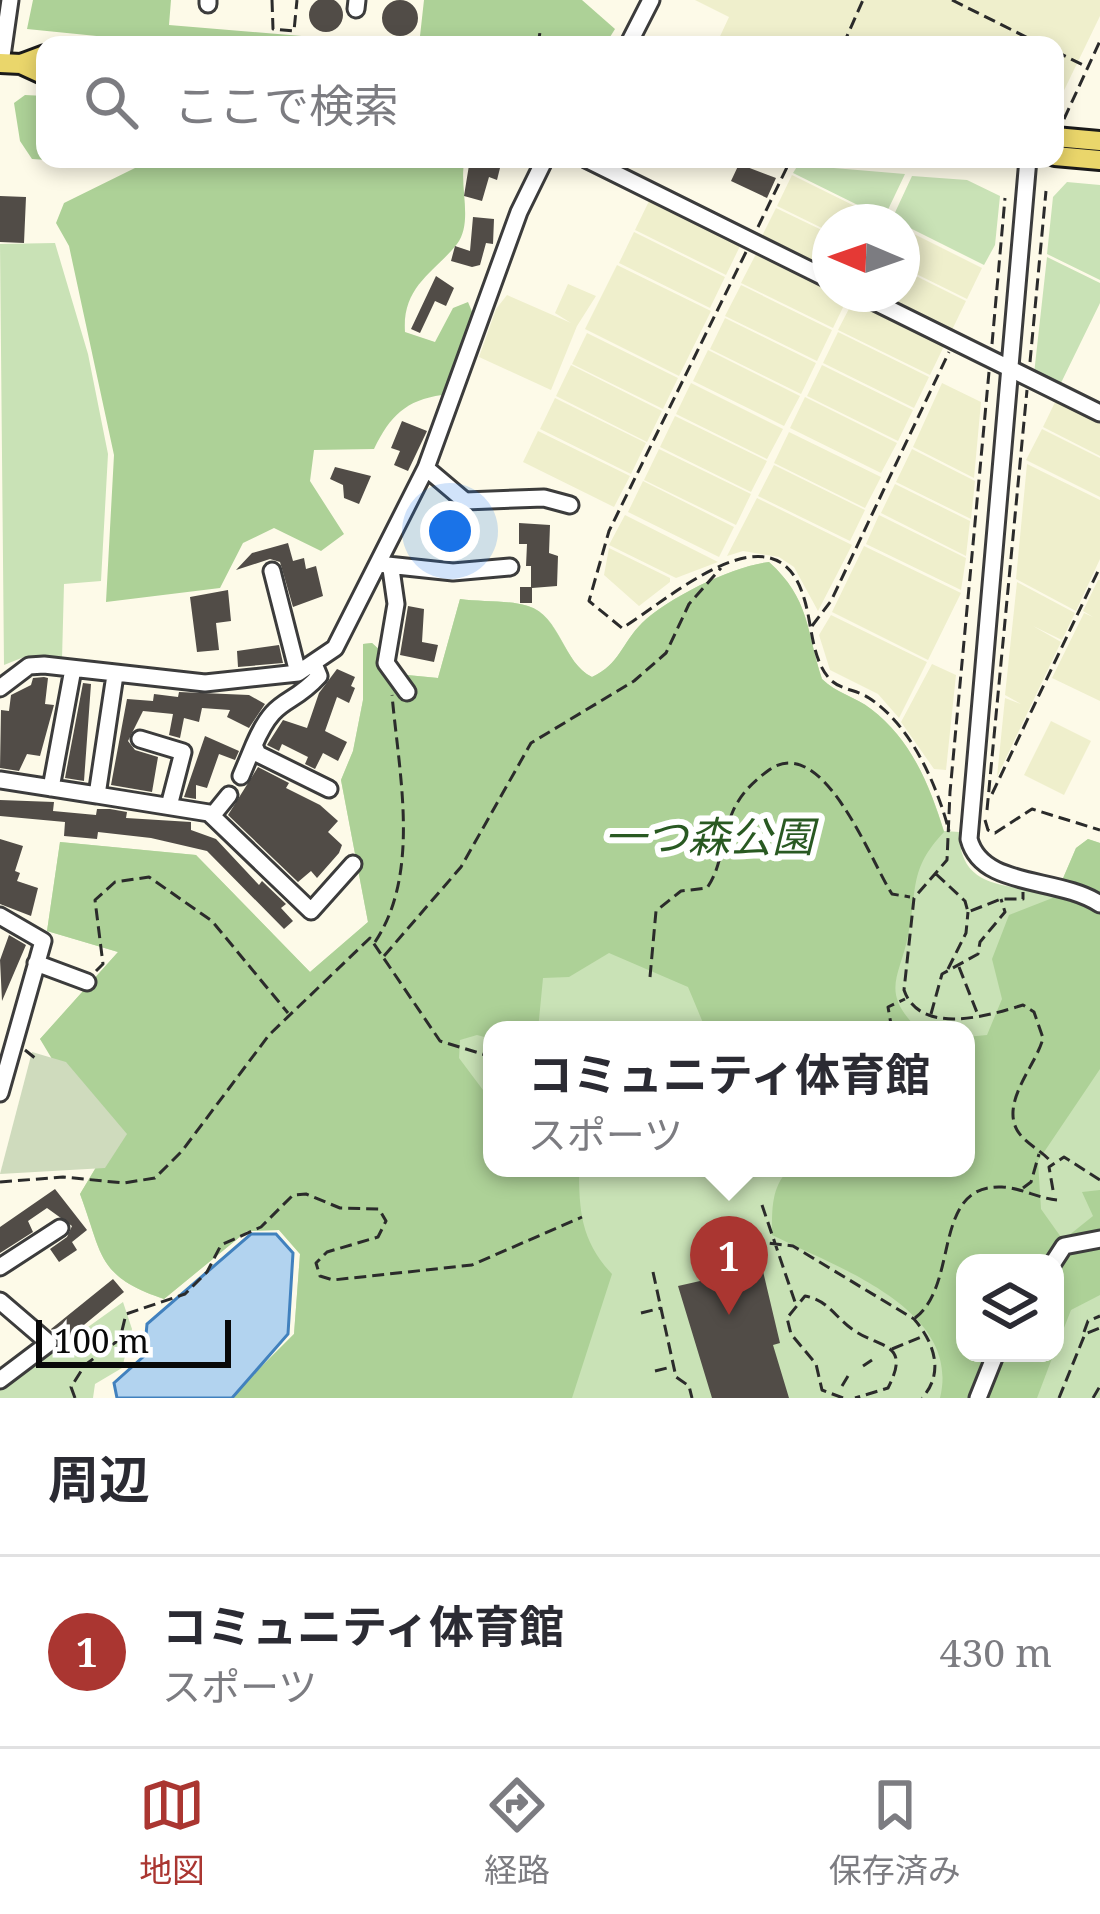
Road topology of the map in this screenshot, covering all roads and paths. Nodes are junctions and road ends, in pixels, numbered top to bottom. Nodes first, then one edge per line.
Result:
1 (10, 0) edge
2 (272, 0) edge
3 (297, 0) edge
4 (651, 0) edge
5 (863, 0) edge
6 (952, 0) edge
7 (540, 32) dead end
8 (539, 36) edge
9 (633, 36) edge
10 (847, 36) edge
11 (1024, 36) edge
12 (1100, 41) edge
13 (1064, 56) edge
14 (7, 64) edge
15 (1087, 67) junction
16 (36, 72) edge
17 (1064, 123) edge
18 (1100, 141) edge
19 (1064, 143) edge
20 (1064, 146) edge
21 (1100, 160) edge
22 (541, 168) edge
23 (604, 168) edge
24 (787, 168) edge
25 (1027, 168) edge
26 (1046, 191) dead end
27 (1005, 198) dead end
28 (751, 242) junction
29 (812, 271) edge
30 (896, 312) edge
31 (955, 341) junction
32 (990, 357) junction
33 (1012, 367) junction
34 (1028, 378) junction
35 (1100, 413) edge
36 (426, 468) junction
37 (570, 505) dead end
38 (725, 565) junction
39 (385, 567) junction
40 (510, 567) dead end
41 (1100, 567) edge
42 (272, 571) dead end
43 (810, 626) junction
44 (390, 668) junction
45 (73, 669) junction
46 (306, 669) junction
47 (115, 675) junction
48 (0, 688) edge
49 (407, 692) dead end
50 (140, 739) dead end
51 (254, 745) junction
52 (241, 776) dead end
53 (0, 780) edge
54 (51, 788) junction
55 (329, 789) dead end
56 (97, 795) junction
57 (229, 795) dead end
58 (989, 801) junction
59 (169, 806) junction
60 (212, 816) junction
61 (1100, 830) edge
62 (951, 838) junction
63 (353, 864) dead end
64 (937, 874) junction
65 (1023, 891) dead end
66 (914, 898) junction
67 (1001, 899) junction
68 (1100, 904) edge
69 (968, 912) junction
70 (0, 916) edge
71 (374, 944) junction
72 (383, 957) junction
73 (36, 963) junction
74 (958, 965) junction
75 (947, 971) junction
76 (650, 977) dead end
77 (87, 982) joint
78 (907, 999) junction
79 (289, 1015) junction
80 (979, 1015) junction
81 (931, 1018) junction
82 (890, 1021) edge
83 (483, 1054) edge
84 (0, 1093) edge
85 (1039, 1152) junction
86 (1052, 1163) junction
87 (1100, 1180) edge
88 (0, 1182) edge
89 (1022, 1190) junction
90 (1053, 1190) dead end
91 (1057, 1200) dead end
92 (762, 1205) dead end
93 (582, 1217) dead end
94 (60, 1228) dead end
95 (734, 1239) dead end
96 (1100, 1239) edge
97 (772, 1243) junction
98 (1059, 1254) edge
99 (0, 1268) edge
100 (653, 1272) dead end
101 (0, 1301) edge
102 (796, 1306) junction
103 (661, 1308) junction
104 (640, 1313) dead end
105 (1100, 1316) edge
106 (914, 1319) junction
107 (1100, 1328) edge
108 (1085, 1334) junction
109 (926, 1335) junction
110 (891, 1350) junction
111 (872, 1360) dead end
112 (992, 1362) edge
113 (673, 1366) junction
114 (862, 1366) dead end
115 (655, 1371) dead end
116 (848, 1376) dead end
117 (0, 1380) edge
118 (842, 1386) dead end
119 (1100, 1386) edge
120 (1094, 1396) edge
121 (75, 1398) edge
122 (692, 1398) edge
123 (839, 1398) edge
124 (855, 1398) edge
125 (922, 1398) edge
126 (978, 1398) edge
127 (1059, 1398) edge

1 - 14 street
2 - 3 path
4 - 9 street
5 - 10 path
6 - 11 path
7 - 8 path
12 - 15 path
13 - 15 path
14 - 16 main road
15 - 17 path
18 - 19 main road
20 - 21 main road
22 - 36 street
23 - 28 street
24 - 28 path
25 - 33 street
26 - 34 path
27 - 32 path
28 - 29 street
28 - 38 path
30 - 31 street
31 - 32 street
31 - 43 path
32 - 33 street
32 - 62 path
33 - 34 street
33 - 68 street
34 - 35 street
34 - 58 path
36 - 37 street
36 - 39 street
38 - 43 path
38 - 72 path
39 - 40 street
39 - 44 street
39 - 46 street
41 - 58 path
42 - 46 street
43 - 62 path
44 - 49 street
44 - 71 path
45 - 47 street
45 - 48 street
45 - 54 street
46 - 47 street
46 - 51 street
47 - 56 street
50 - 59 street
51 - 52 street
51 - 55 street
53 - 54 street
54 - 56 street
56 - 59 street
57 - 60 street
58 - 61 path
59 - 60 street
60 - 63 street
62 - 64 path
64 - 66 path
64 - 69 path
65 - 67 path
66 - 76 path
66 - 78 path
67 - 69 path
67 - 74 path
69 - 75 path
70 - 73 street
71 - 72 path
71 - 79 path
72 - 83 path
73 - 77 street
73 - 84 street
74 - 75 path
74 - 80 path
75 - 81 path
77 - 79 path
78 - 81 path
78 - 82 path
79 - 88 path
80 - 81 path
80 - 85 path
85 - 86 path
85 - 89 path
86 - 87 path
86 - 90 path
89 - 91 path
89 - 106 path
92 - 97 path
93 - 121 path
94 - 99 street
95 - 97 path
96 - 98 street
97 - 102 path
97 - 106 path
100 - 103 path
101 - 117 street
102 - 110 path
102 - 123 path
103 - 104 path
103 - 113 path
105 - 108 path
106 - 109 path
107 - 108 path
108 - 127 path
109 - 110 path
109 - 125 path
110 - 124 path
111 - 114 path
112 - 126 street
113 - 115 path
113 - 122 path
116 - 118 path
119 - 120 path

